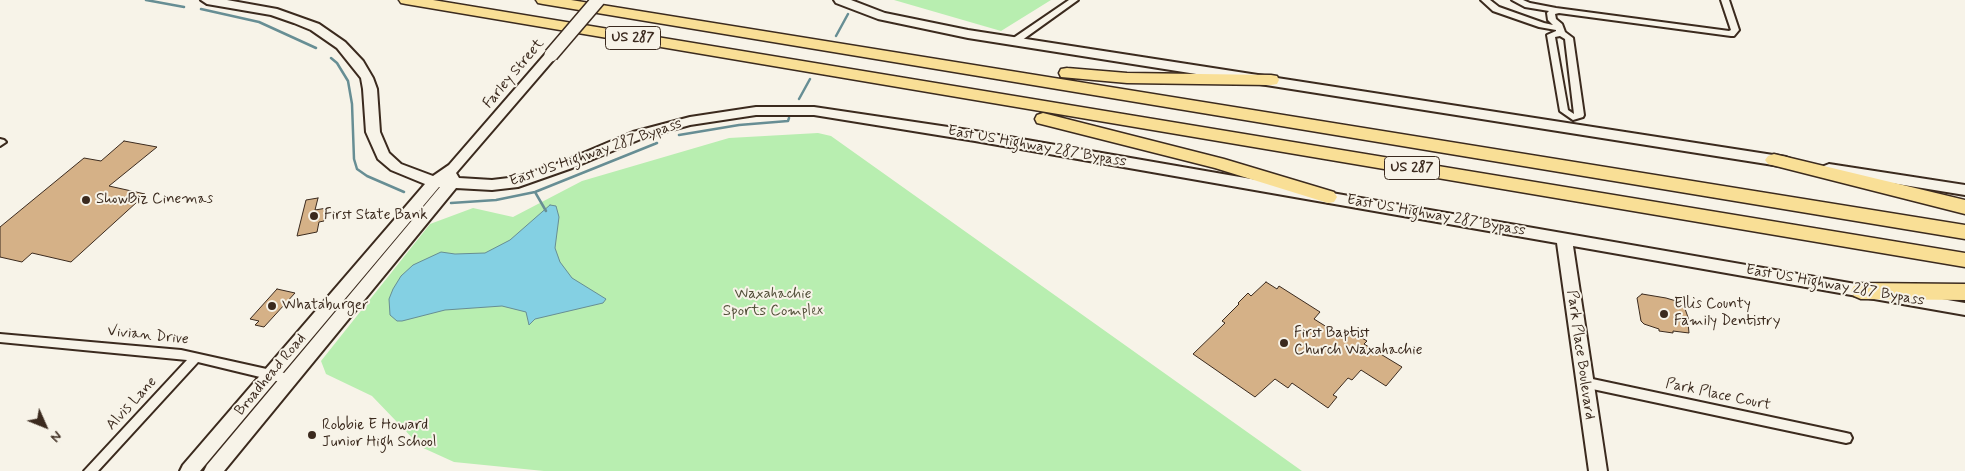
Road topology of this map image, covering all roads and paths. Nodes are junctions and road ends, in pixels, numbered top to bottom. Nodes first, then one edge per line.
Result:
1 (207, 0) edge
2 (406, 0) edge
3 (543, 0) edge
4 (598, 0) edge
5 (840, 0) edge
6 (1074, 0) edge
7 (1485, 0) edge
8 (1516, 0) edge
9 (1725, 0) edge
10 (1556, 10) junction
11 (1559, 28) junction
12 (1014, 41) junction
13 (914, 60) junction
14 (859, 75) junction
15 (1271, 80) junction
16 (1574, 123) junction
17 (1774, 160) junction
18 (446, 178) junction
19 (1965, 190) edge
20 (1328, 197) junction
21 (1965, 207) edge
22 (1965, 232) edge
23 (1564, 239) junction
24 (1965, 260) edge
25 (1861, 291) junction
26 (1965, 292) edge
27 (1965, 309) edge
28 (0, 338) edge
29 (196, 357) junction
30 (272, 374) junction
31 (290, 379) junction
32 (1584, 382) junction
33 (1846, 438) dead end
34 (90, 471) edge
35 (189, 471) edge
36 (213, 471) edge
37 (1598, 471) edge

1 - 18 main road, East US Highway 287 Bypass
2 - 14 highway, US 287
3 - 13 highway, US 287
4 - 18 main road, Farley Street, bridge
5 - 12 main road
6 - 12 street
7 - 11 street
8 - 10 street
9 - 10 street
10 - 11 street
11 - 16 street
11 - 16 street
12 - 15 main road
13 - 15 highway
13 - 22 highway, US 287
14 - 20 highway
14 - 24 highway, US 287
15 - 16 main road
16 - 17 main road
17 - 19 main road
17 - 21 highway
18 - 20 main road, East US Highway 287 Bypass
18 - 30 main road, Broadhead Road
18 - 31 main road, Broadhead Road
20 - 23 main road, East US Highway 287 Bypass
23 - 25 main road, East US Highway 287 Bypass
23 - 32 main road, Park Place Boulevard
25 - 26 highway
25 - 27 main road, East US Highway 287 Bypass
28 - 29 street, Vivian Drive
29 - 30 street, Vivian Drive
29 - 34 street, Alvis Lane
30 - 31 street, Vivian Drive
30 - 35 main road, Broadhead Road
31 - 36 main road, Broadhead Road
32 - 33 street, Park Place Court
32 - 37 main road, Park Place Boulevard

